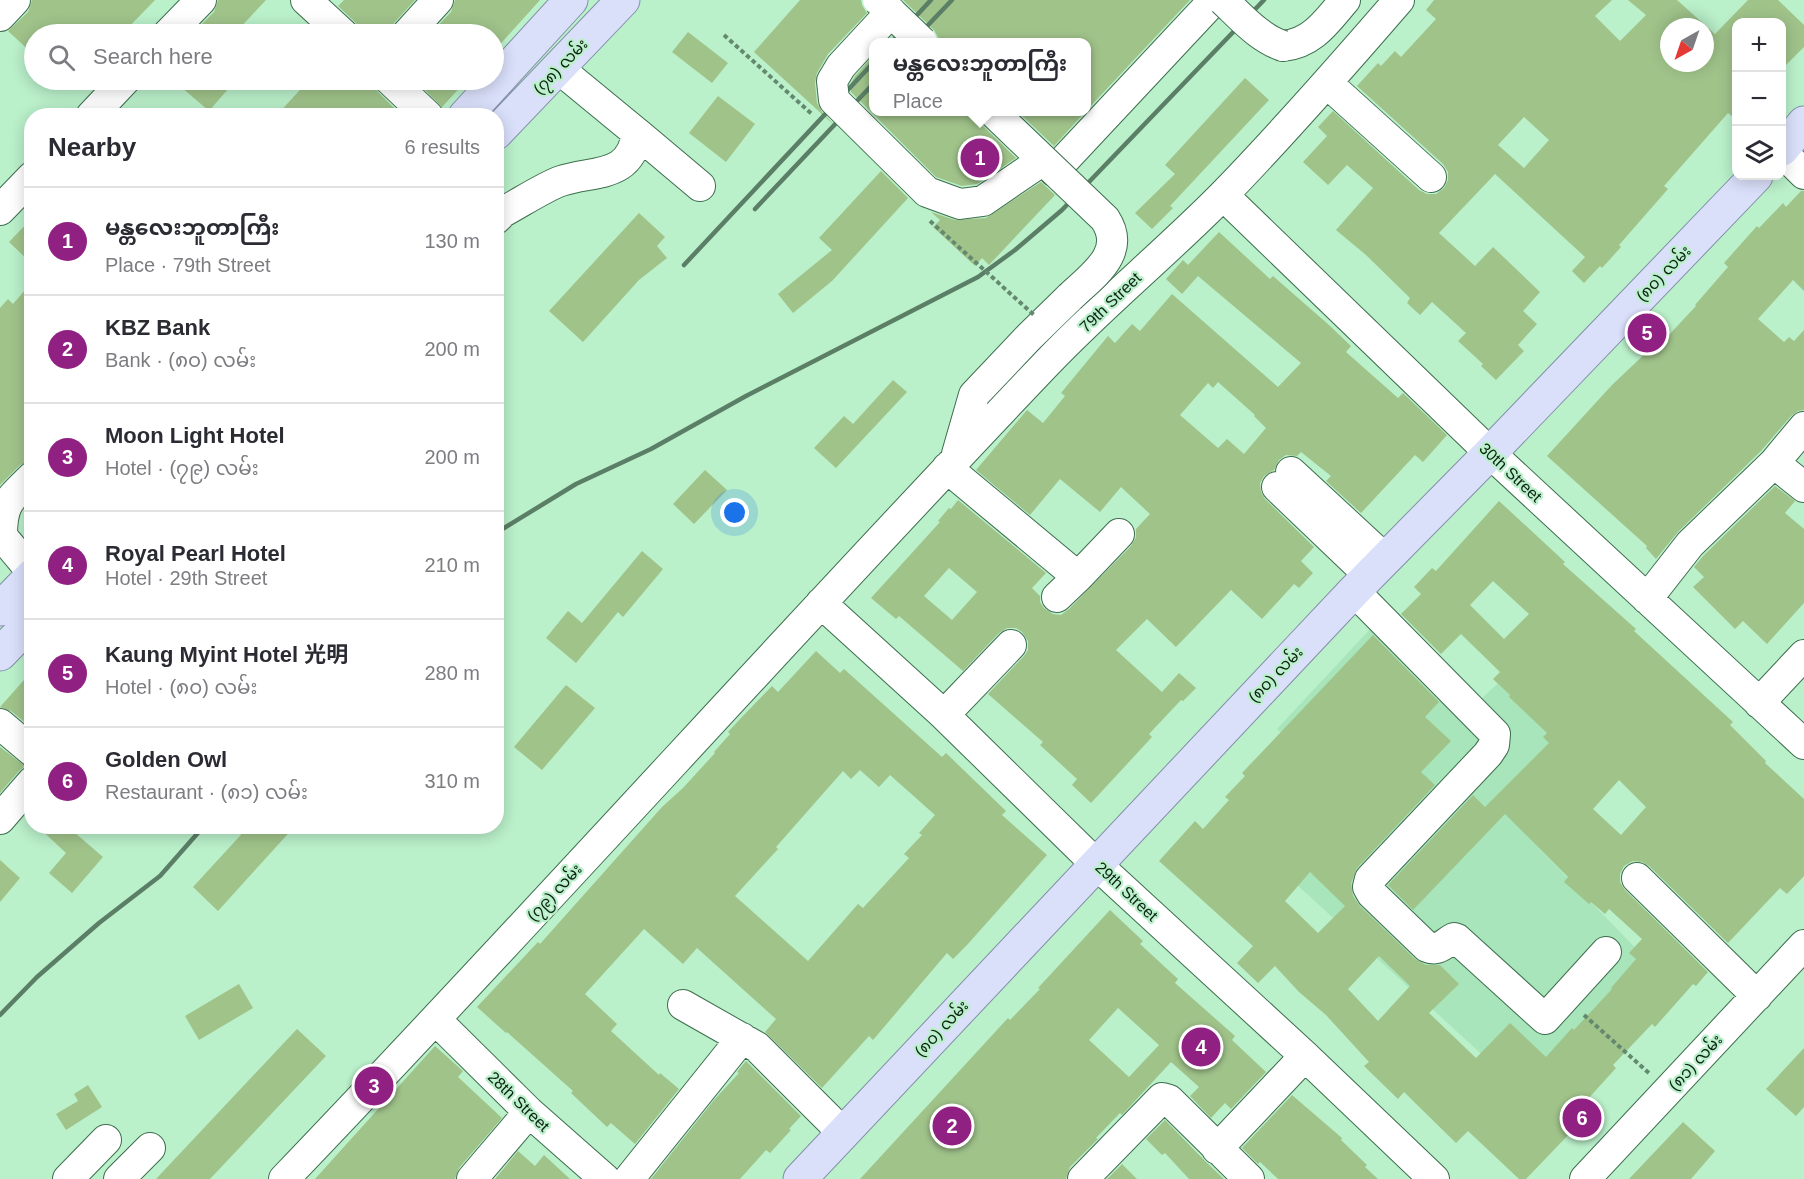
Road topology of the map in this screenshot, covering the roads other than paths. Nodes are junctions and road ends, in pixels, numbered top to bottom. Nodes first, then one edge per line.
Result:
1 (15, 0) edge
2 (201, 0) edge
3 (306, 0) edge
4 (438, 0) edge
5 (571, 0) edge
6 (623, 0) edge
7 (638, 0) edge
8 (1214, 0) edge
9 (1223, 0) edge
10 (1345, 0) edge
11 (1399, 0) edge
12 (884, 6) edge
13 (0, 16) edge
14 (178, 24) edge
15 (332, 24) edge
16 (416, 24) edge
17 (918, 38) edge
18 (568, 58) junction
19 (504, 73) edge
20 (1327, 83) junction
21 (116, 90) edge
22 (401, 90) edge
23 (489, 90) edge
24 (99, 108) edge
25 (420, 108) edge
26 (472, 108) edge
27 (998, 116) edge
28 (1804, 123) edge
29 (504, 125) edge
30 (637, 133) junction
31 (1786, 146) edge
32 (1786, 155) edge
33 (1048, 165) junction
34 (1804, 174) edge
35 (1431, 177) dead end
36 (1752, 180) edge
37 (24, 185) edge
38 (700, 186) dead end
39 (1223, 195) junction
40 (0, 210) edge
41 (504, 211) edge
42 (1804, 427) edge
43 (1490, 453) junction
44 (1773, 463) junction
45 (951, 465) junction
46 (1284, 480) dead end
47 (24, 485) edge
48 (1804, 487) edge
49 (1119, 534) dead end
50 (24, 564) edge
51 (1369, 575) junction
52 (1078, 577) junction
53 (24, 593) edge
54 (1057, 597) dead end
55 (1647, 599) junction
56 (821, 603) junction
57 (10, 626) edge
58 (1011, 645) dead end
59 (1804, 655) edge
60 (1759, 703) junction
61 (944, 715) junction
62 (0, 724) edge
63 (24, 744) edge
64 (1804, 744) edge
65 (24, 791) edge
66 (0, 819) edge
67 (1095, 863) junction
68 (1637, 878) dead end
69 (1804, 945) edge
70 (1606, 952) dead end
71 (1757, 996) junction
72 (684, 1005) dead end
73 (436, 1020) junction
74 (742, 1038) junction
75 (1305, 1056) junction
76 (529, 1112) junction
77 (843, 1133) junction
78 (106, 1140) dead end
79 (150, 1148) dead end
80 (1217, 1149) junction
81 (68, 1179) edge
82 (119, 1179) edge
83 (284, 1179) edge
84 (472, 1179) edge
85 (605, 1179) edge
86 (629, 1179) edge
87 (800, 1179) edge
88 (1083, 1179) edge
89 (1249, 1179) edge
90 (1434, 1179) edge
91 (1585, 1179) edge

1 - 13 street
2 - 14 street
3 - 15 street
4 - 16 street
5 - 19 main road
6 - 18 main road, (၇၈) လမ်း
7 - 18 street
8 - 33 street
9 - 10 street, bridge
11 - 20 street, 79th Street
12 - 17 street, bridge
12 - 33 street, bridge
18 - 29 main road, (၇၈) လမ်း
18 - 30 street
20 - 35 street
20 - 39 street, 79th Street
21 - 24 street
22 - 25 street
23 - 26 main road
27 - 33 street, bridge
28 - 31 main road
30 - 38 street
30 - 41 street
32 - 34 street
33 - 45 street, bridge
36 - 43 main road, (၈၀) လမ်း
37 - 40 street
39 - 43 street, 30th Street
39 - 45 street, 79th Street
42 - 44 street
43 - 51 main road, (၈၀) လမ်း
43 - 55 street, 30th Street
44 - 48 street
44 - 55 street
45 - 52 street
45 - 56 street, 79th Street
46 - 51 street
47 - 50 street
49 - 52 street
51 - 67 main road, (၈၀) လမ်း
51 - 70 street
52 - 54 street
53 - 57 main road
55 - 60 street, 30th Street
56 - 61 street, 29th Street
56 - 73 street, (၇၉) လမ်း
58 - 61 street
59 - 60 street
60 - 64 street, 30th Street
61 - 67 street, 29th Street
62 - 63 street
65 - 66 street
67 - 75 street, 29th Street
67 - 77 main road, (၈၀) လမ်း
68 - 71 street
69 - 71 street, (၈၁) လမ်း
71 - 91 street, (၈၁) လမ်း
72 - 74 street
73 - 76 street, 28th Street
73 - 83 street, (၇၉) လမ်း
74 - 77 street
74 - 86 street
75 - 80 street
75 - 90 street, 29th Street
76 - 84 street
76 - 85 street, 28th Street
77 - 87 main road, (၈၀) လမ်း
78 - 81 street
79 - 82 street
80 - 88 street
80 - 89 street

